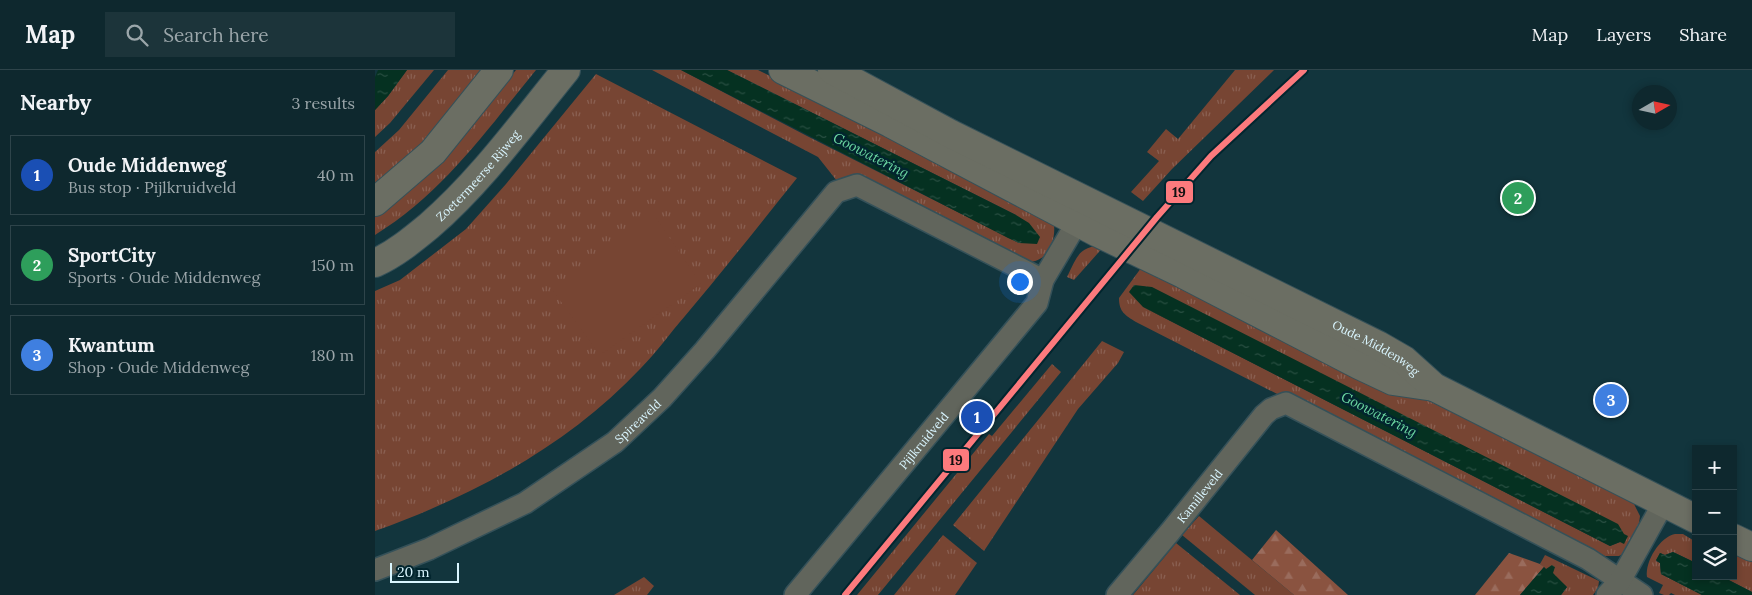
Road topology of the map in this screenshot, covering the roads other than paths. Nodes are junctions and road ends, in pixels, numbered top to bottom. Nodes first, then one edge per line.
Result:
1 (499, 70) edge
2 (565, 70) edge
3 (783, 70) edge
4 (833, 70) edge
5 (375, 202) edge
6 (1083, 212) junction
7 (375, 263) edge
8 (1043, 280) junction
9 (1664, 502) junction
10 (1692, 516) edge
11 (1737, 540) edge
12 (1752, 547) edge
13 (375, 570) edge
14 (1613, 588) edge
15 (795, 595) edge
16 (1117, 595) edge
17 (1642, 595) edge

1 - 5 street
2 - 7 street, Zoetermeerse Rijweg
3 - 6 street, Oude Middenweg
4 - 6 street, Oude Middenweg
6 - 8 street, Pijlkruidveld
6 - 9 street, Oude Middenweg
8 - 13 street, Spireaveld
8 - 15 street, Pijlkruidveld
9 - 10 street, Oude Middenweg
9 - 14 street
11 - 12 street
14 - 16 street, Kamilleveld
14 - 17 street

